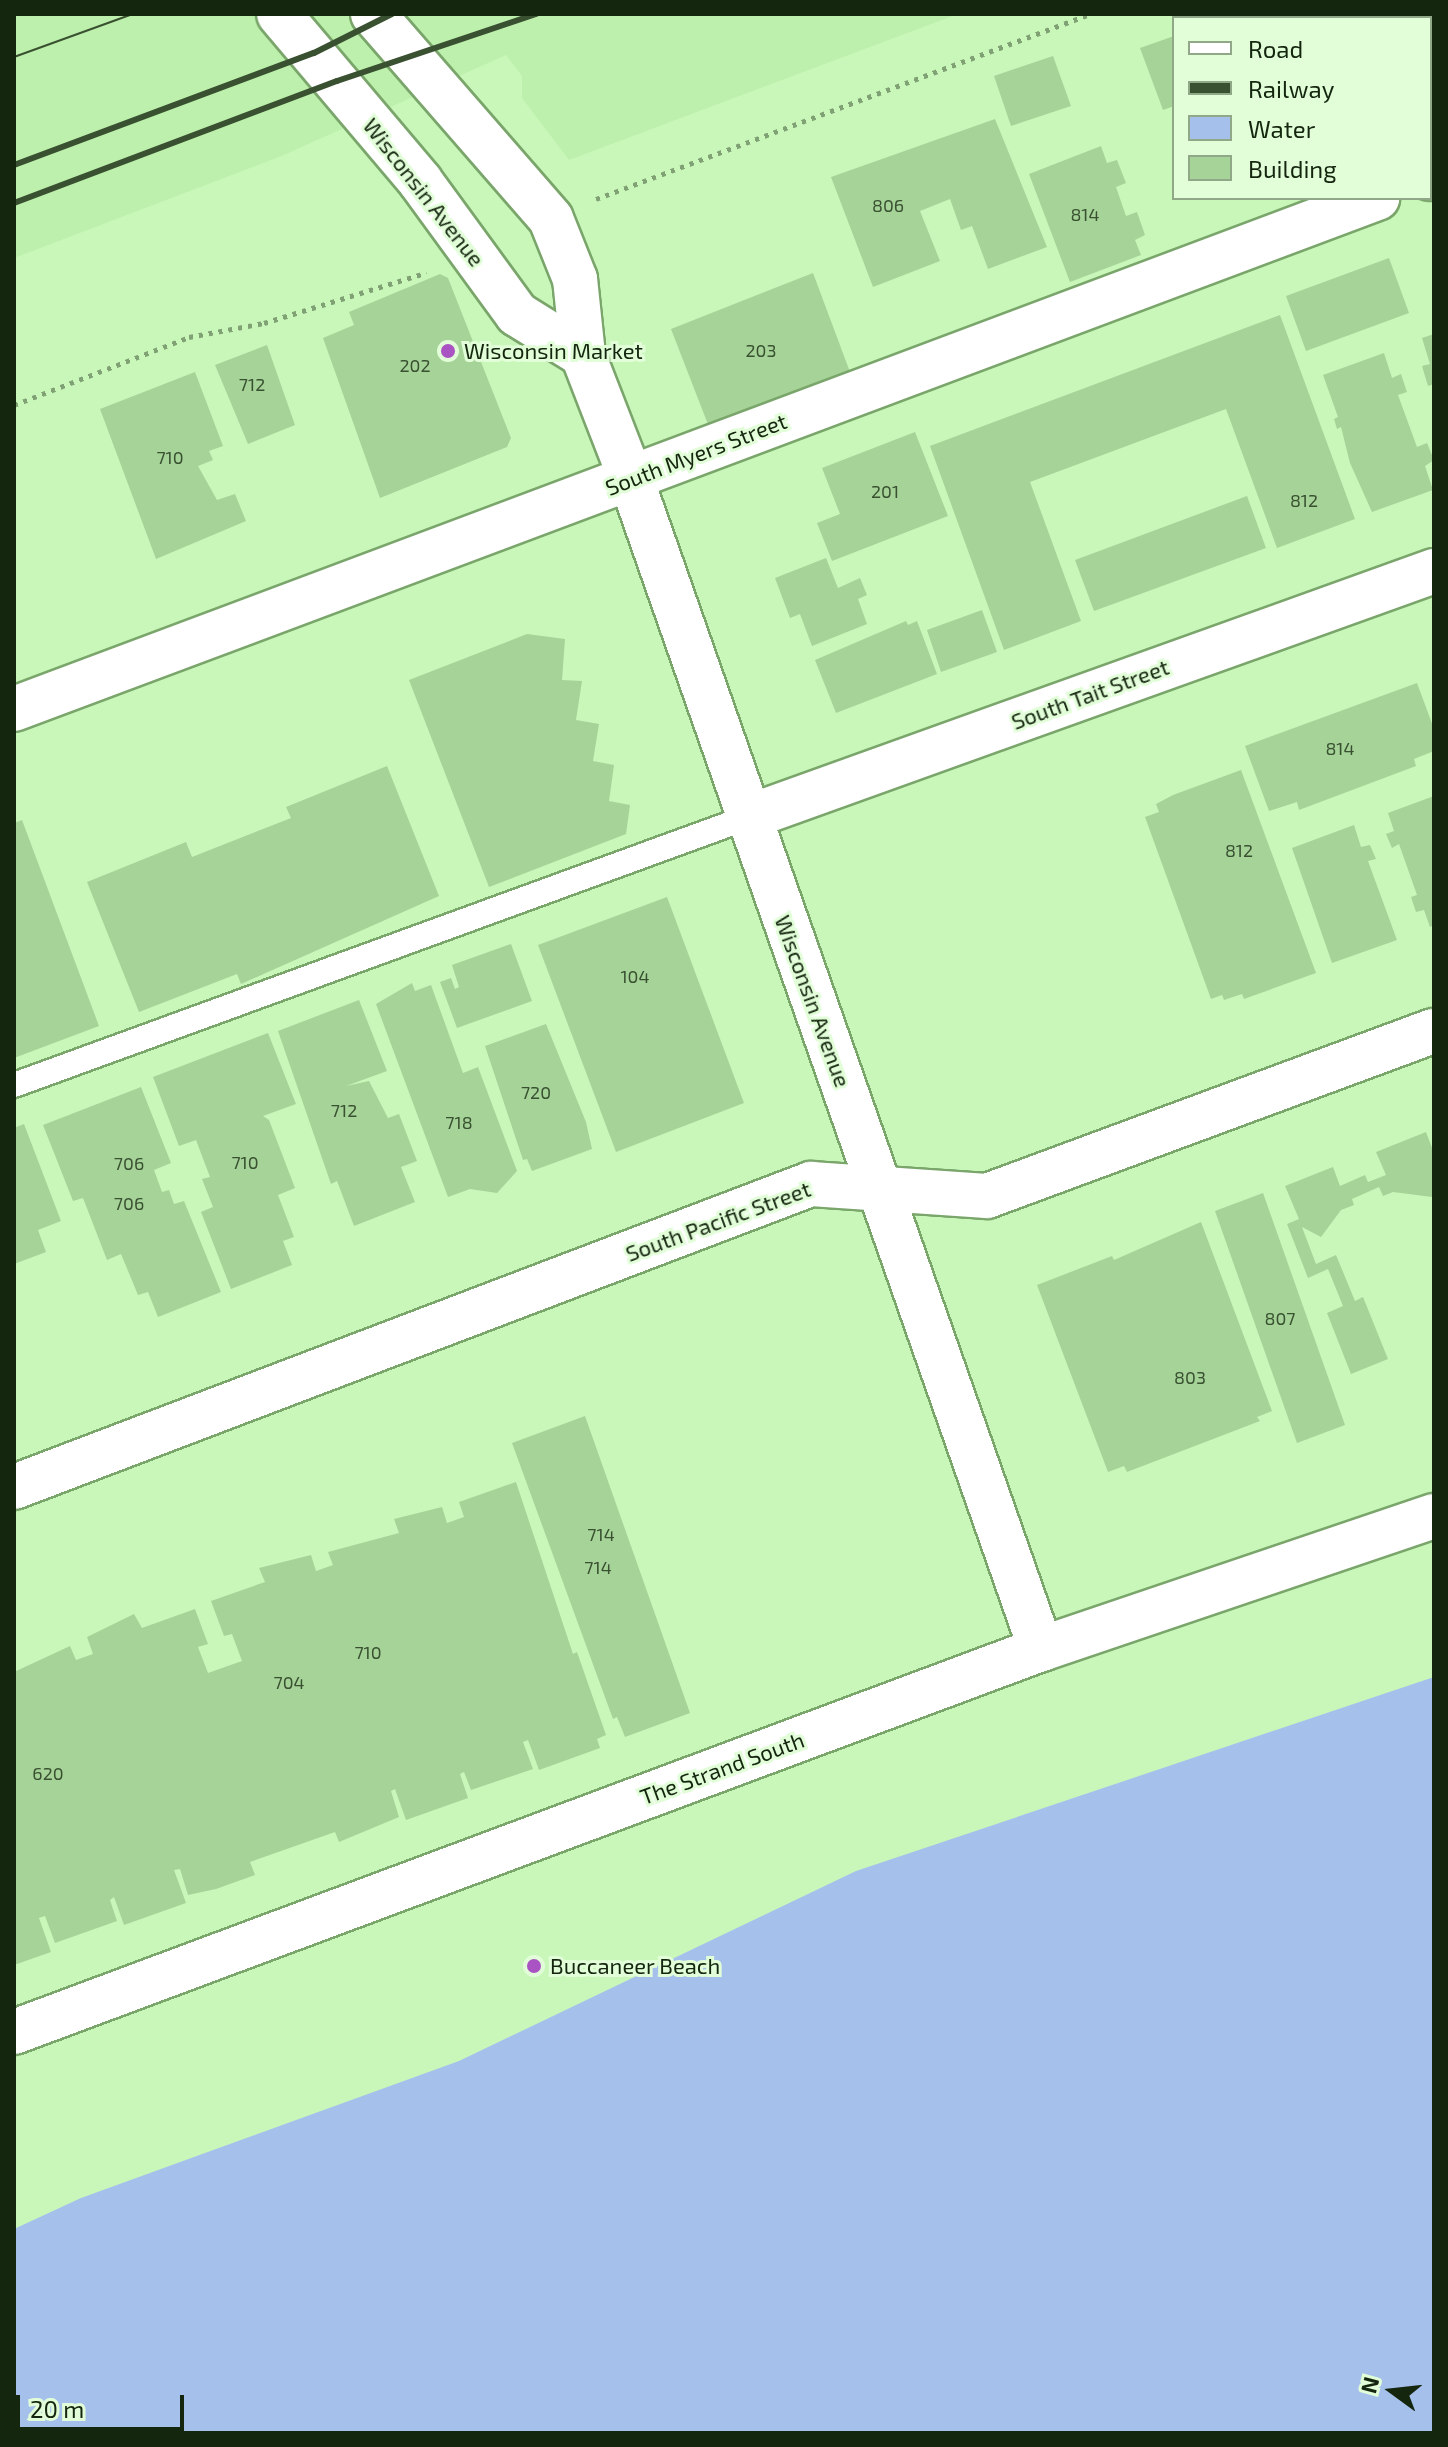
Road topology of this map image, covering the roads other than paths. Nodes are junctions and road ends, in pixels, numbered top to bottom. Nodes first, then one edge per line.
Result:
1 (279, 14) edge
2 (373, 14) edge
3 (1372, 200) edge
4 (583, 355) junction
5 (631, 479) junction
6 (1434, 571) edge
7 (14, 709) edge
8 (746, 818) junction
9 (1434, 1031) edge
10 (14, 1085) edge
11 (883, 1190) junction
12 (14, 1487) edge
13 (1434, 1516) edge
14 (1041, 1649) junction
15 (14, 2032) edge

1 - 4 street, Wisconsin Avenue
2 - 4 street, Wisconsin Avenue
3 - 5 street, South Myers Street
4 - 5 street, Wisconsin Avenue
5 - 7 street, South Myers Street
5 - 8 street, Wisconsin Avenue
6 - 8 street, South Tait Street
8 - 10 lane
8 - 11 street, Wisconsin Avenue
9 - 11 street, South Pacific Street
11 - 12 street, South Pacific Street
11 - 14 street, Wisconsin Avenue
13 - 14 street, The Strand South
14 - 15 street, The Strand South

